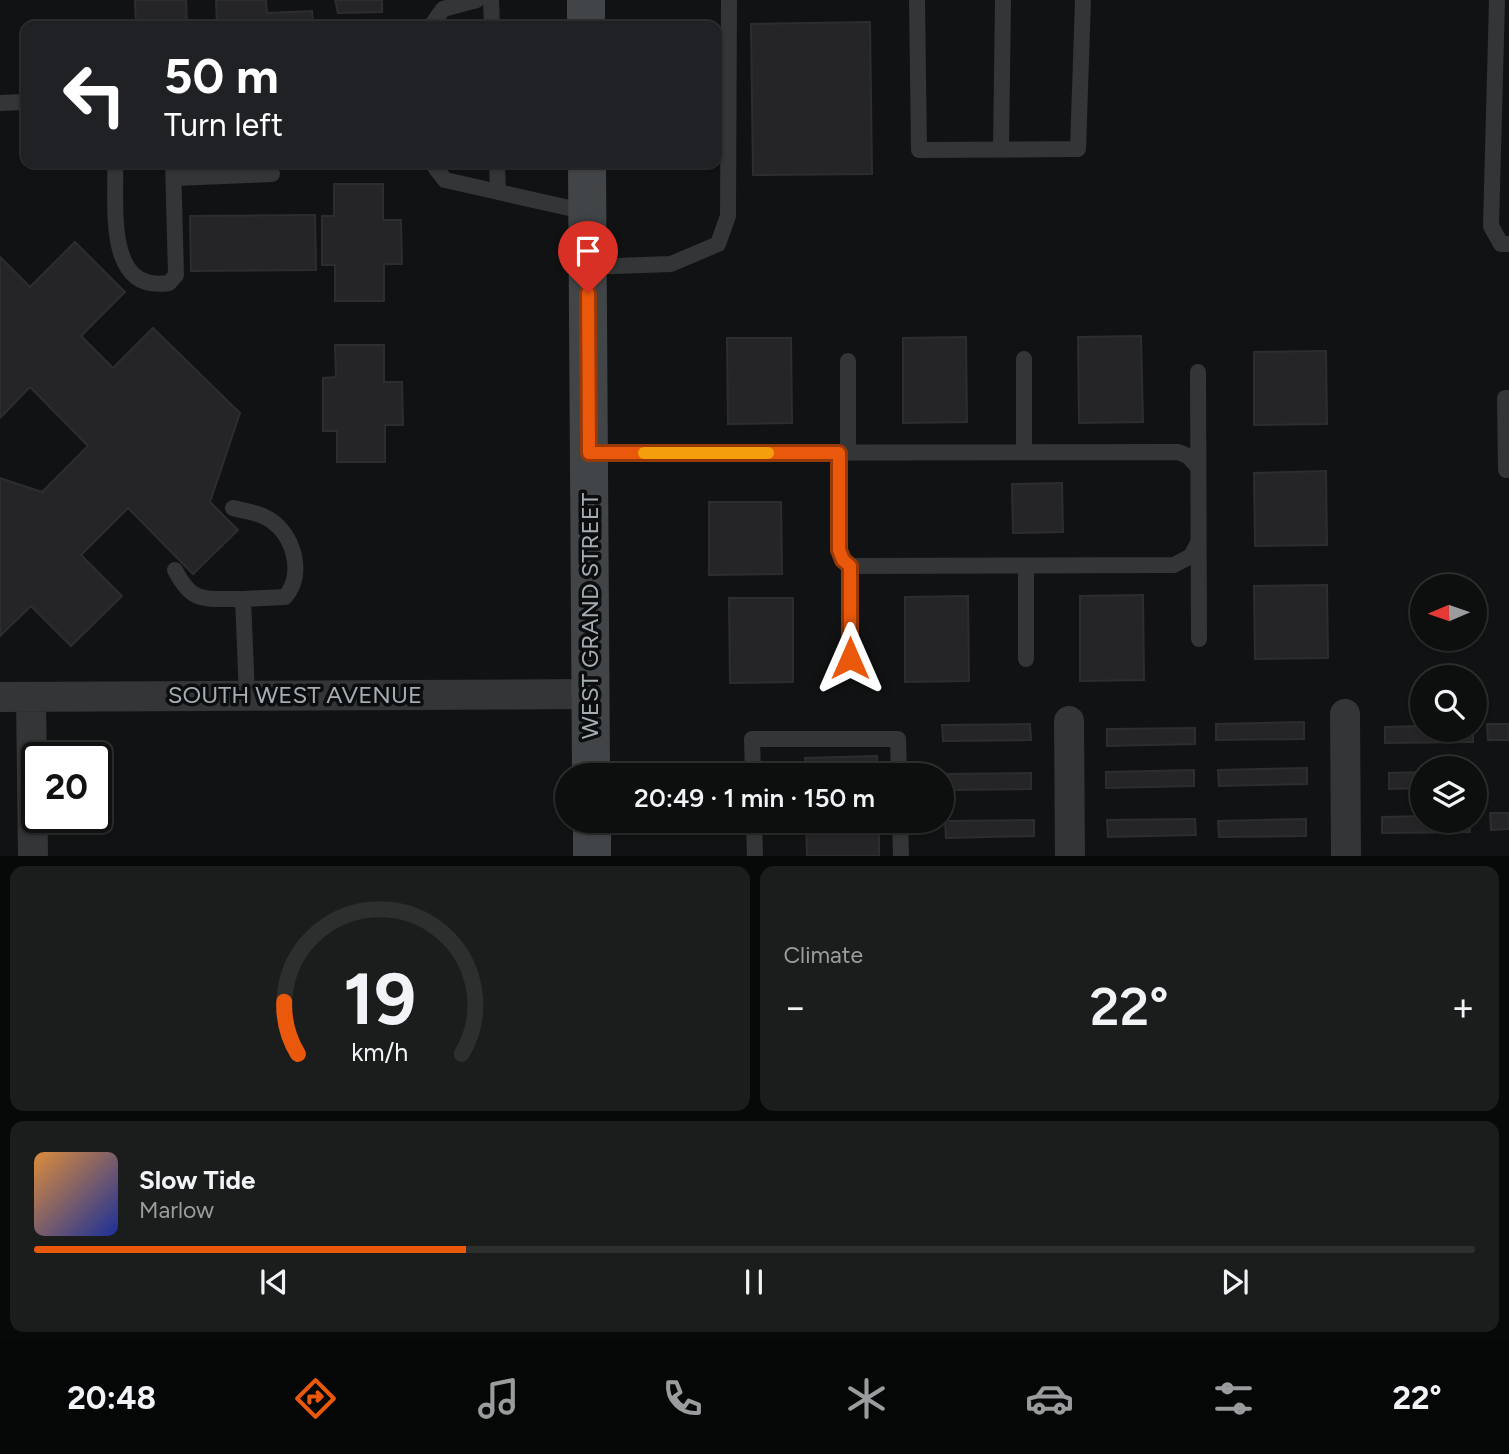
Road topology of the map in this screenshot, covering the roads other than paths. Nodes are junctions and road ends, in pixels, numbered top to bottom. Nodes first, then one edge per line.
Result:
1 (477, 0) edge
2 (491, 0) edge
3 (586, 0) edge
4 (729, 0) edge
5 (917, 0) edge
6 (1003, 0) edge
7 (1083, 0) edge
8 (1499, 0) edge
9 (1509, 2) edge
10 (434, 21) edge
11 (492, 21) edge
12 (586, 21) edge
13 (21, 102) edge
14 (0, 103) edge
15 (1002, 150) junction
16 (116, 168) edge
17 (437, 168) edge
18 (497, 168) edge
19 (587, 168) edge
20 (174, 170) edge
21 (272, 174) dead end
22 (498, 192) junction
23 (587, 212) junction
24 (1509, 244) edge
25 (587, 267) junction
26 (1024, 359) dead end
27 (848, 361) dead end
28 (1198, 372) dead end
29 (1509, 398) edge
30 (1024, 452) junction
31 (589, 453) junction
32 (844, 453) junction
33 (1198, 467) junction
34 (1506, 470) dead end
35 (233, 508) dead end
36 (1198, 543) junction
37 (850, 566) junction
38 (1026, 566) junction
39 (175, 570) dead end
40 (243, 599) junction
41 (1199, 639) dead end
42 (850, 658) dead end
43 (1026, 659) dead end
44 (591, 694) junction
45 (31, 696) junction
46 (247, 696) junction
47 (0, 697) edge
48 (1345, 714) dead end
49 (1069, 721) dead end
50 (591, 763) edge
51 (753, 763) edge
52 (899, 763) edge
53 (592, 833) edge
54 (754, 833) edge
55 (900, 833) edge
56 (33, 856) edge
57 (592, 856) edge
58 (755, 856) edge
59 (901, 856) edge
60 (1070, 856) edge
61 (1346, 856) edge

1 - 10 lane
2 - 11 lane
3 - 12 main road
4 - 25 lane
5 - 15 lane
6 - 15 lane
7 - 15 lane
8 - 9 lane
8 - 24 lane
13 - 14 lane
16 - 20 lane
17 - 22 lane
18 - 22 lane
19 - 23 main road, WEST GRAND STREET
20 - 21 lane
22 - 23 lane
23 - 25 main road, WEST GRAND STREET
25 - 31 main road, WEST GRAND STREET
26 - 30 lane
27 - 32 lane
28 - 33 lane
29 - 34 lane
30 - 32 lane
30 - 33 lane
31 - 32 lane
31 - 44 main road, WEST GRAND STREET
32 - 37 lane
33 - 36 lane
35 - 40 lane
36 - 38 lane
36 - 41 lane
37 - 38 lane
37 - 42 lane
38 - 43 lane
39 - 40 lane
40 - 46 lane
44 - 46 street, SOUTH WEST AVENUE
44 - 50 main road, WEST GRAND STREET
45 - 46 street, SOUTH WEST AVENUE
45 - 47 street, SOUTH WEST AVENUE
45 - 56 street
48 - 61 street
49 - 60 street
51 - 52 lane
53 - 57 main road
54 - 58 lane
55 - 59 lane

